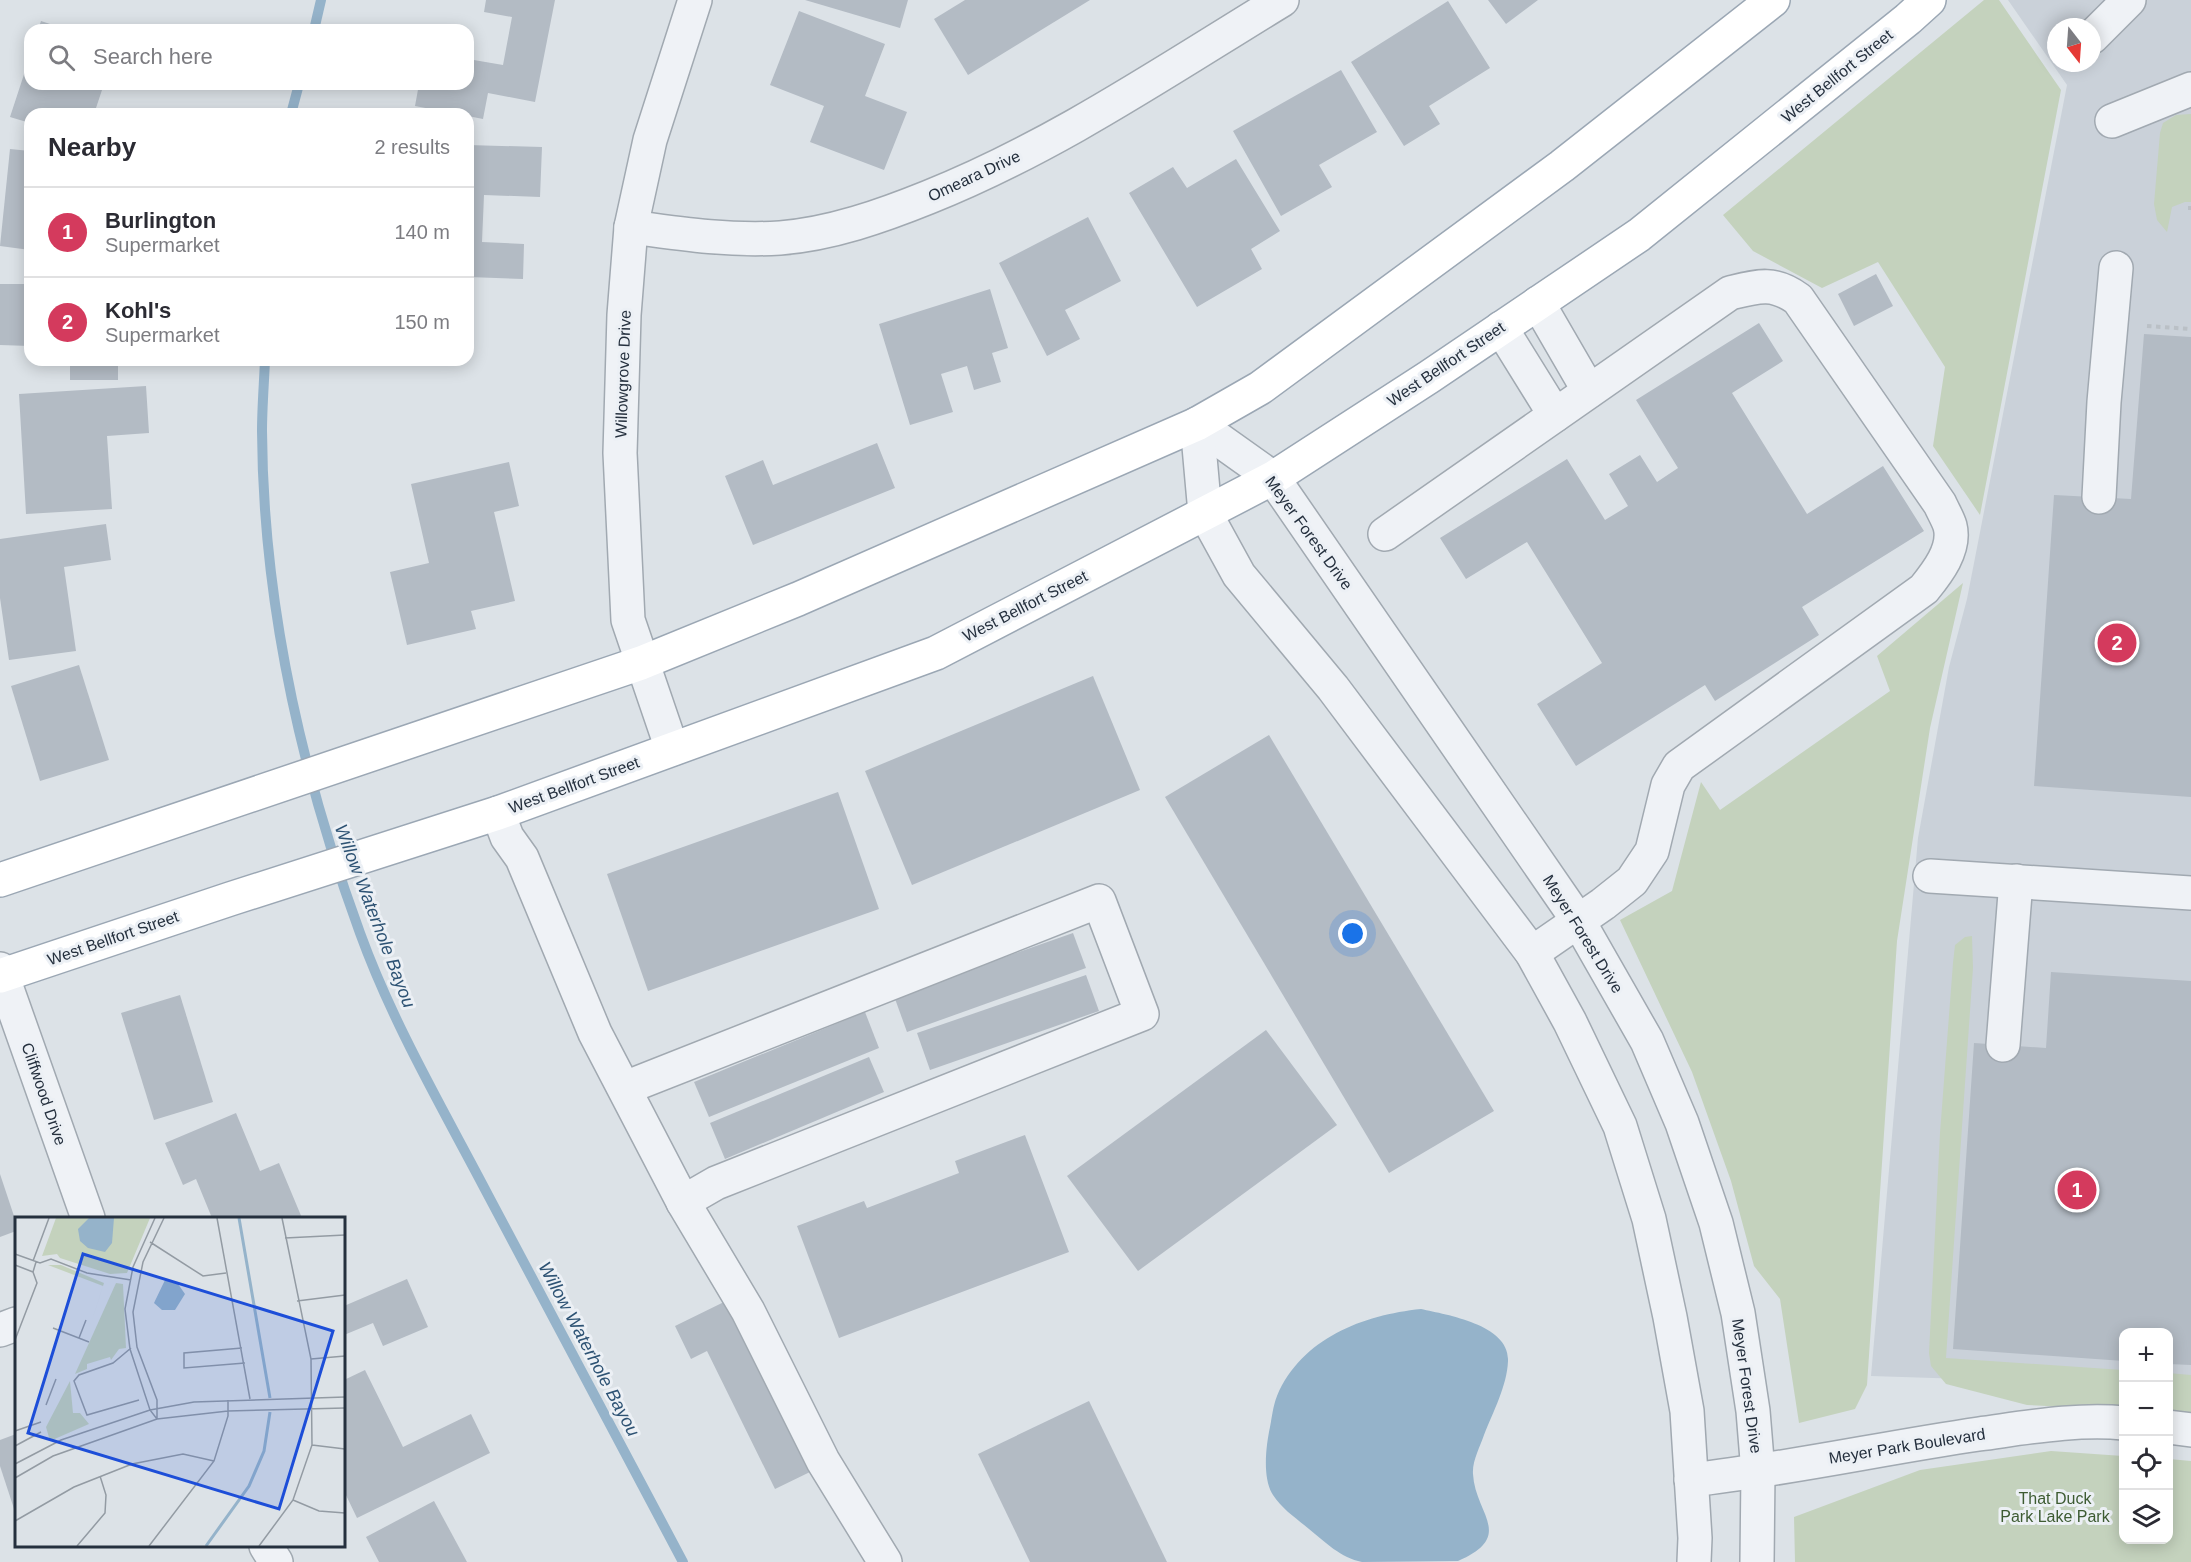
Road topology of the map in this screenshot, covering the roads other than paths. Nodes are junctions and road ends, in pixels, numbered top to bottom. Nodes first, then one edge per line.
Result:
1 (695, 0) edge
2 (1282, 0) edge
3 (1773, 0) edge
4 (1929, 0) edge
5 (2129, 0) edge
6 (2101, 28) edge
7 (2191, 89) edge
8 (2112, 121) dead end
9 (631, 226) junction
10 (2116, 268) dead end
11 (1538, 303) junction
12 (1501, 328) junction
13 (1589, 392) junction
14 (1555, 415) junction
15 (1197, 424) junction
16 (1273, 478) junction
17 (2099, 497) dead end
18 (1205, 513) junction
19 (1385, 534) dead end
20 (641, 663) junction
21 (672, 749) junction
22 (498, 813) junction
23 (1930, 876) dead end
24 (0, 880) edge
25 (2016, 881) junction
26 (2191, 893) edge
27 (1579, 921) junction
28 (1532, 953) junction
29 (1, 974) edge
30 (2003, 1045) dead end
31 (625, 1088) junction
32 (683, 1202) junction
33 (87, 1217) edge
34 (15, 1324) edge
35 (0, 1330) edge
36 (2119, 1423) edge
37 (2173, 1428) edge
38 (2191, 1430) edge
39 (1758, 1472) junction
40 (1691, 1480) junction
41 (267, 1547) edge
42 (276, 1562) edge
43 (885, 1562) edge
44 (1694, 1562) edge
45 (1757, 1562) edge

1 - 9 street, Willowgrove Drive
2 - 9 street, Omeara Drive
3 - 15 main road
4 - 11 main road, West Bellfort Street
5 - 6 street
7 - 8 street
9 - 20 street, Willowgrove Drive
10 - 17 street
11 - 12 main road, West Bellfort Street
11 - 13 street
12 - 14 street
12 - 16 main road, West Bellfort Street
13 - 14 street
13 - 27 street
14 - 19 street
15 - 16 street, Meyer Forest Drive
15 - 18 street
15 - 20 main road
16 - 18 main road, West Bellfort Street
16 - 27 street, Meyer Forest Drive
18 - 21 main road, West Bellfort Street
18 - 28 street
20 - 21 street, Willowgrove Drive
20 - 24 main road
21 - 22 main road, West Bellfort Street
22 - 29 main road, West Bellfort Street
22 - 31 street
23 - 25 street
25 - 26 street
25 - 30 street
27 - 28 street
27 - 39 street, Meyer Forest Drive
28 - 40 street
29 - 33 street, Cliffwood Drive
31 - 32 street
31 - 32 street
32 - 43 street
34 - 35 street
36 - 39 street, Meyer Park Boulevard
37 - 38 street
39 - 40 street, Meyer Park Boulevard
39 - 45 street, Meyer Forest Drive
40 - 44 street
41 - 42 street

